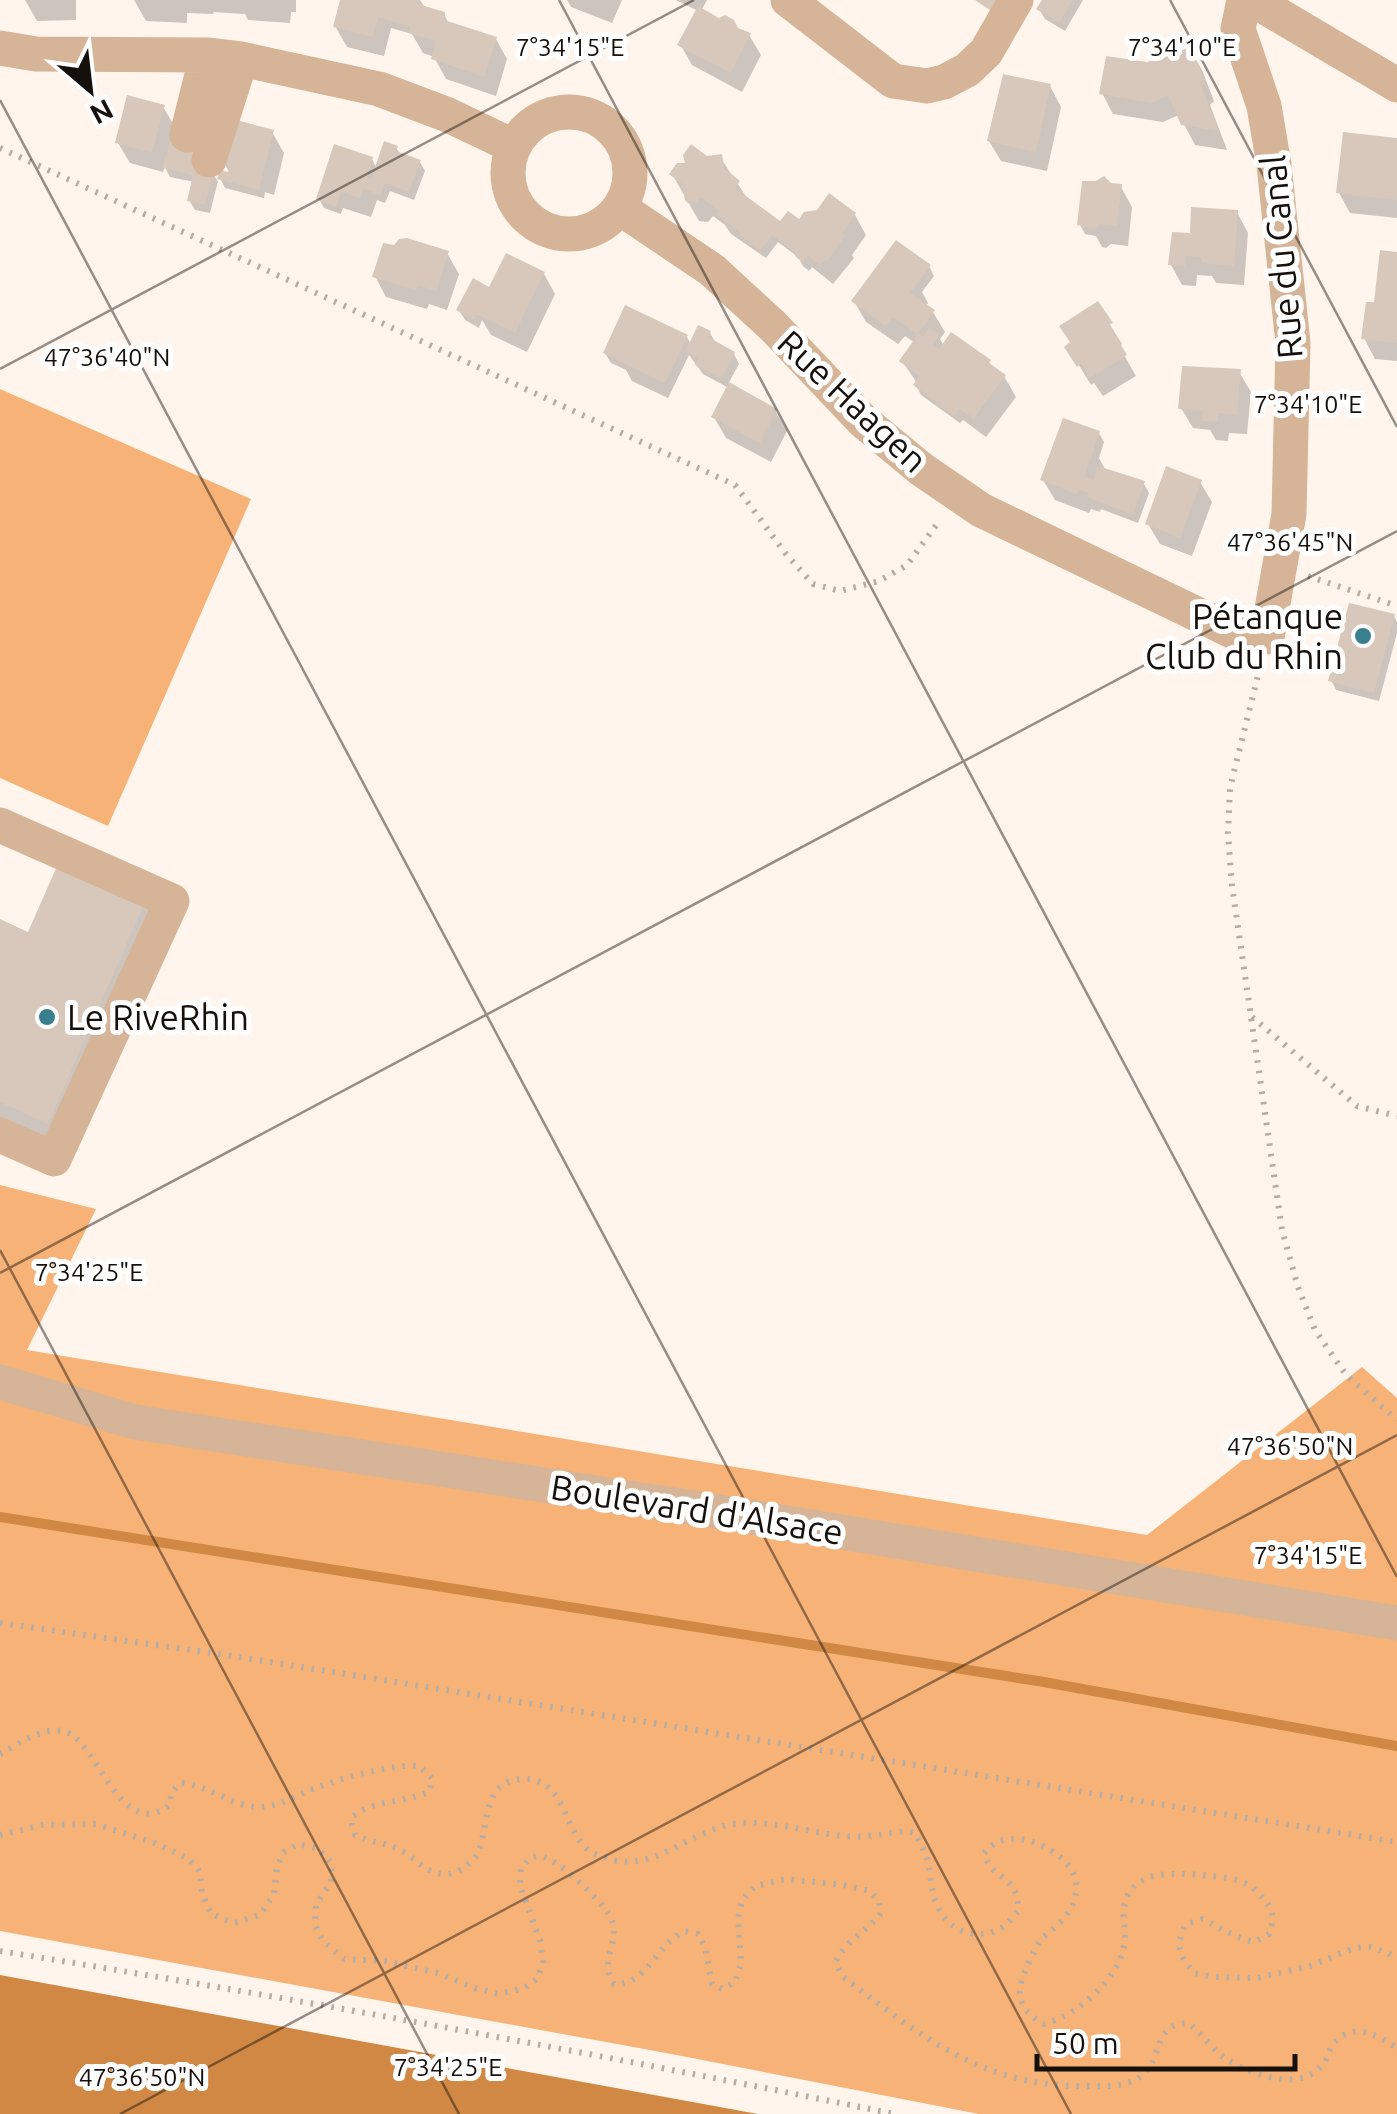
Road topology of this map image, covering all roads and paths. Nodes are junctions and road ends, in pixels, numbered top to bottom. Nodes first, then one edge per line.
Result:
1 (788, 0) edge
2 (1016, 0) edge
3 (1244, 0) edge
4 (1253, 0) edge
5 (0, 48) edge
6 (224, 57) junction
7 (1397, 85) edge
8 (513, 146) junction
9 (0, 148) edge
10 (198, 148) dead end
11 (620, 208) junction
12 (959, 495) junction
13 (1280, 567) junction
14 (1397, 606) edge
15 (1268, 636) junction
16 (0, 825) edge
17 (1251, 1017) junction
18 (1397, 1116) edge
19 (0, 1135) edge
20 (0, 1382) edge
21 (1397, 1420) edge
22 (0, 1623) edge
23 (1397, 1623) edge
24 (0, 1754) edge
25 (0, 1834) edge
26 (1397, 1842) edge
27 (0, 1951) edge
28 (1397, 1959) edge
29 (1397, 2048) edge
30 (895, 2114) edge

1 - 2 street
3 - 13 street, Rue du Canal
4 - 7 street
5 - 6 street
6 - 8 street
6 - 10 street
8 - 11 street
8 - 11 street
9 - 12 path
11 - 12 street, Rue Haagen
12 - 15 street, Rue Haagen
13 - 14 path
13 - 15 street, Rue du Canal
15 - 17 path
16 - 19 street
17 - 18 path
17 - 21 path
20 - 23 street, Boulevard d'Alsace
22 - 26 path
24 - 28 path
25 - 29 path
27 - 30 path

